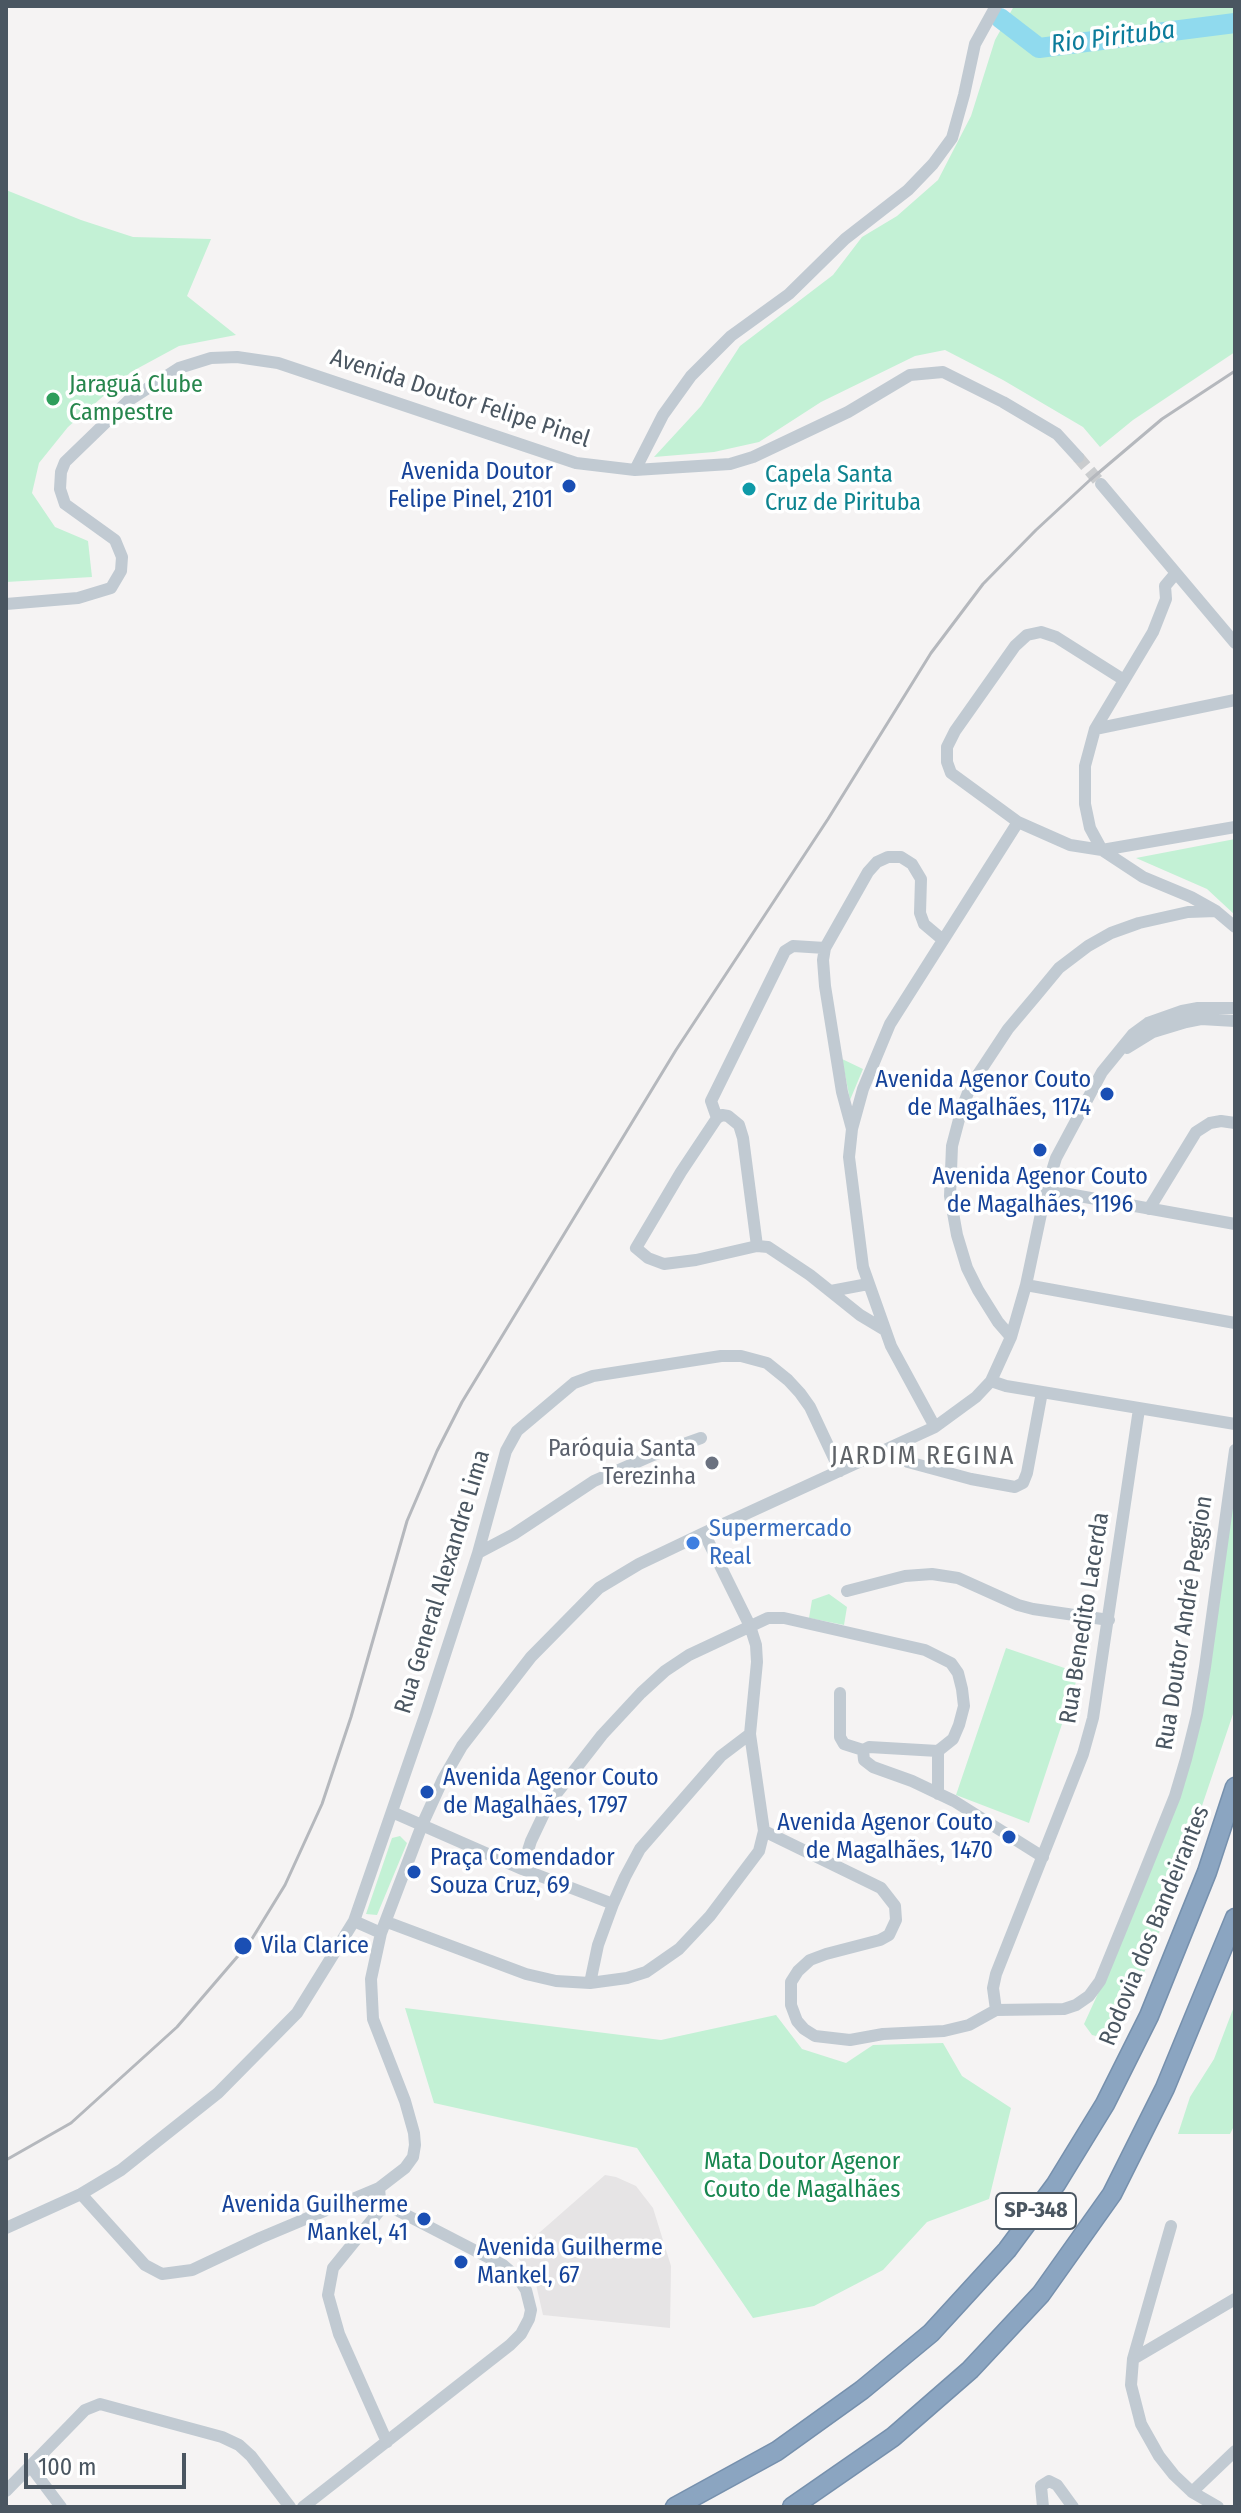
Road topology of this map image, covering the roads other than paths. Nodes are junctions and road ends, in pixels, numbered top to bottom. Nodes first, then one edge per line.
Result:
1 (994, 9) edge
2 (1078, 457) tunnel mouth
3 (635, 470) junction
4 (1101, 484) tunnel mouth
5 (1176, 573) junction
6 (6, 604) edge
7 (1235, 643) edge
8 (1124, 680) junction
9 (1235, 700) edge
10 (1095, 729) junction
11 (1018, 822) junction
12 (1235, 827) edge
13 (1102, 850) junction
14 (1216, 911) junction
15 (1235, 927) edge
16 (943, 940) junction
17 (825, 948) junction
18 (1235, 1008) edge
19 (1235, 1021) edge
20 (1117, 1054) junction
21 (717, 1118) junction
22 (1235, 1123) edge
23 (852, 1129) junction
24 (1046, 1190) junction
25 (1149, 1209) junction
26 (1235, 1224) edge
27 (757, 1246) junction
28 (868, 1284) junction
29 (1026, 1285) junction
30 (831, 1291) junction
31 (1235, 1323) edge
32 (885, 1330) junction
33 (1011, 1337) junction
34 (991, 1381) junction
35 (1042, 1392) junction
36 (1139, 1409) junction
37 (1235, 1424) edge
38 (935, 1427) junction
39 (701, 1438) dead end
40 (890, 1450) junction
41 (1235, 1450) edge
42 (840, 1471) junction
43 (704, 1533) junction
44 (478, 1553) junction
45 (847, 1591) dead end
46 (1109, 1620) junction
47 (750, 1626) junction
48 (840, 1693) dead end
49 (750, 1734) junction
50 (863, 1750) junction
51 (938, 1751) junction
52 (1235, 1787) edge
53 (938, 1794) junction
54 (392, 1812) junction
55 (422, 1825) junction
56 (764, 1831) junction
57 (1043, 1857) junction
58 (522, 1869) junction
59 (613, 1904) junction
60 (1235, 1918) edge
61 (354, 1921) junction
62 (384, 1928) junction
63 (590, 1983) junction
64 (996, 2010) junction
65 (379, 2188) junction
66 (81, 2194) junction
67 (385, 2204) junction
68 (1171, 2226) dead end
69 (6, 2228) edge
70 (1235, 2299) edge
71 (1133, 2359) junction
72 (387, 2442) junction
73 (1235, 2451) edge
74 (31, 2467) junction
75 (6, 2491) edge
76 (1192, 2492) junction
77 (61, 2507) edge
78 (290, 2507) edge
79 (303, 2507) edge
80 (675, 2507) edge
81 (792, 2507) edge
82 (1043, 2507) edge
83 (1073, 2507) edge
84 (1218, 2507) edge

1 - 3 street
2 - 3 street
3 - 6 street, Avenida Doutor Felipe Pinel
4 - 5 street
5 - 7 street
5 - 8 street
8 - 10 street
8 - 11 street
9 - 10 street
10 - 13 street
11 - 13 street
11 - 16 street
12 - 13 street
13 - 14 street
14 - 15 street
14 - 33 street
16 - 17 street
16 - 23 street
17 - 21 street
17 - 23 street
18 - 20 street
19 - 20 street
20 - 24 street
21 - 27 street
21 - 27 street
22 - 25 street
23 - 28 street
24 - 25 street
24 - 29 street
25 - 26 street
27 - 30 street
28 - 30 street
28 - 32 street
29 - 31 street
29 - 33 street
30 - 32 street
32 - 38 street
33 - 34 street
34 - 35 street
34 - 38 street
35 - 36 street
35 - 40 street
36 - 37 street
36 - 46 street, Rua Benedito Lacerda
38 - 40 street
39 - 44 street
40 - 42 street
41 - 64 street, Rua Doutor André Peggion
42 - 43 street
42 - 44 street, Rua General Alexandre Lima
43 - 47 street
43 - 55 street
44 - 54 street, Rua General Alexandre Lima
45 - 46 street
46 - 57 street, Rua Benedito Lacerda
47 - 49 street
47 - 51 street
47 - 58 street
48 - 50 street
49 - 56 street
49 - 59 street
50 - 51 street
50 - 53 street
51 - 53 street
52 - 80 highway, Rodovia dos Bandeirantes / SP-348
53 - 57 street
54 - 55 street
54 - 61 street, Rua General Alexandre Lima
55 - 58 street
55 - 62 street
56 - 63 street
56 - 64 street
57 - 64 street, Rua Benedito Lacerda
58 - 59 street
59 - 63 street
60 - 81 highway, SP-348
61 - 62 street
61 - 66 street, Rua General Alexandre Lima
62 - 63 street
62 - 65 street
65 - 66 street
65 - 67 street
66 - 69 street, Rua General Alexandre Lima
67 - 72 street
67 - 72 street
68 - 71 street
70 - 71 street
71 - 76 street
72 - 79 street
73 - 76 street
74 - 75 street
74 - 77 street
74 - 78 street
76 - 84 street
82 - 83 street

